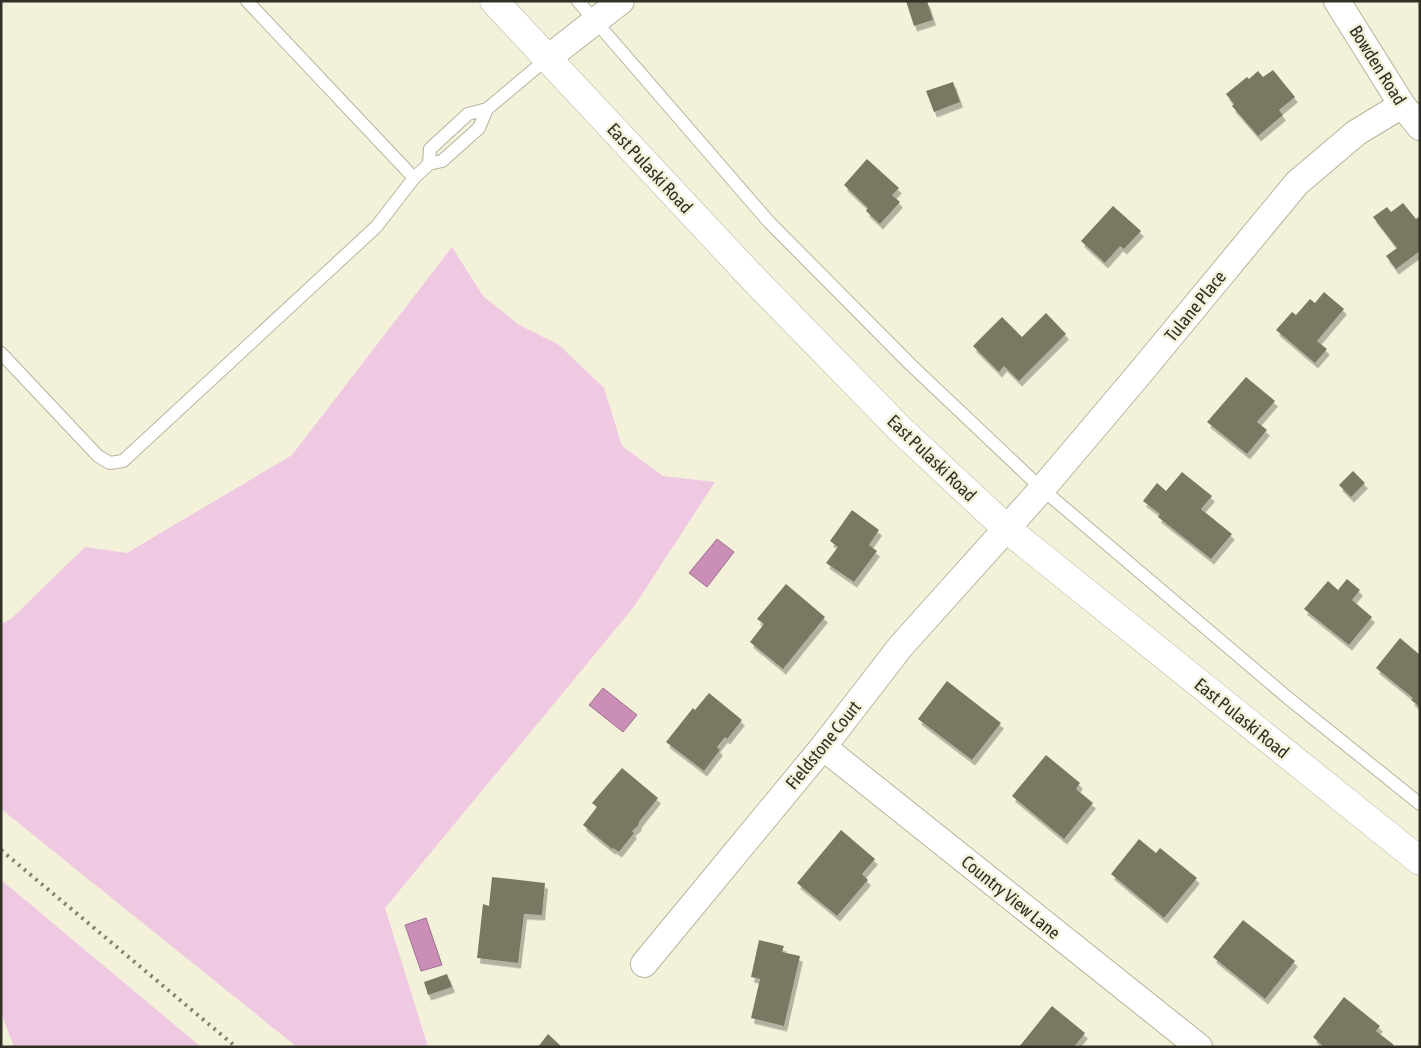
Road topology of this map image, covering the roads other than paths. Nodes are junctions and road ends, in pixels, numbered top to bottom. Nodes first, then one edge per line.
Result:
1 (247, 1) edge
2 (494, 1) edge
3 (578, 1) edge
4 (621, 1) edge
5 (1338, 1) edge
6 (597, 21) junction
7 (548, 58) junction
8 (1402, 105) junction
9 (487, 109) junction
10 (1420, 127) edge
11 (429, 164) junction
12 (414, 178) junction
13 (1, 353) edge
14 (1042, 489) junction
15 (1007, 529) junction
16 (822, 747) junction
17 (1420, 804) edge
18 (1420, 861) edge
19 (644, 964) dead end
20 (1184, 1042) edge

1 - 12 lane
2 - 7 main road, East Pulaski Road
3 - 6 lane
4 - 6 street
5 - 8 street, Bowden Road
6 - 7 street
6 - 14 lane
7 - 9 lane
7 - 15 main road, East Pulaski Road
8 - 10 street, Bowden Road
8 - 14 street, Tulane Place
9 - 11 lane
9 - 11 lane
11 - 12 lane
12 - 13 lane
14 - 15 street, Tulane Place
14 - 17 lane
15 - 16 street, Fieldstone Court
15 - 18 main road, East Pulaski Road
16 - 19 street, Fieldstone Court
16 - 20 street, Country View Lane

